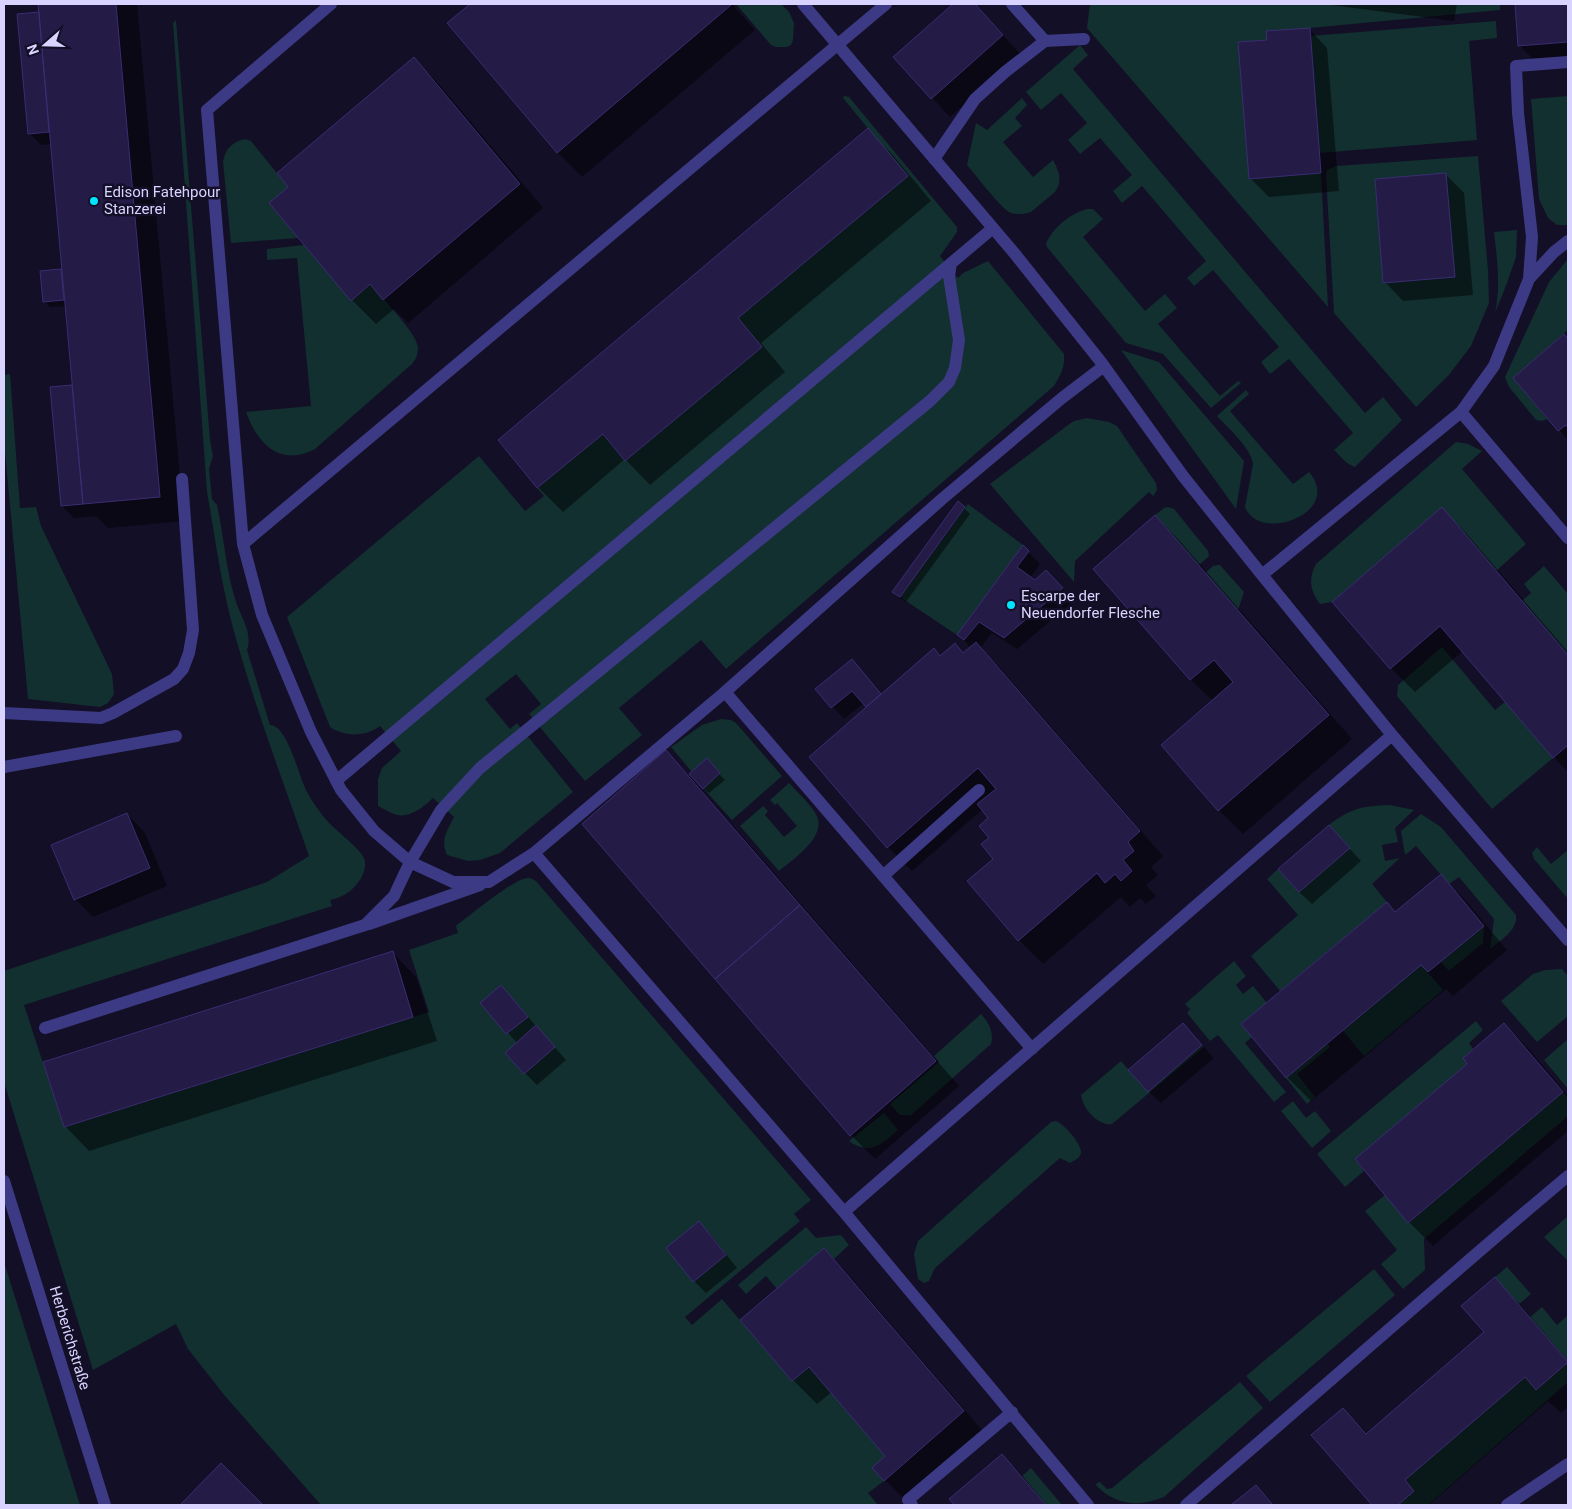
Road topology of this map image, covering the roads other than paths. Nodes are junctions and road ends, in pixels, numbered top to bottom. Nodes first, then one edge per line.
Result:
1 (331, 4) edge
2 (804, 4) edge
3 (886, 4) edge
4 (1012, 4) edge
5 (1084, 39) dead end
6 (1045, 41) junction
7 (837, 44) junction
8 (1568, 62) edge
9 (934, 159) junction
10 (993, 228) junction
11 (1568, 241) edge
12 (950, 263) junction
13 (1529, 279) junction
14 (1104, 366) junction
15 (1461, 412) junction
16 (182, 479) dead end
17 (1568, 538) edge
18 (243, 544) junction
19 (1262, 575) junction
20 (725, 692) junction
21 (4, 713) edge
22 (1392, 735) junction
23 (176, 736) dead end
24 (4, 766) edge
25 (336, 781) junction
26 (979, 790) dead end
27 (534, 853) junction
28 (410, 862) junction
29 (883, 876) junction
30 (489, 882) junction
31 (365, 925) junction
32 (1568, 940) edge
33 (45, 1028) dead end
34 (1032, 1049) junction
35 (1568, 1176) edge
36 (4, 1181) edge
37 (844, 1212) junction
38 (1012, 1412) junction
39 (1568, 1464) edge
40 (105, 1505) edge
41 (912, 1505) edge
42 (1088, 1505) edge
43 (1186, 1505) edge
44 (1507, 1505) edge

1 - 18 street
2 - 7 street
3 - 7 street
4 - 6 street
5 - 6 street
6 - 9 street
7 - 9 street
7 - 18 street
8 - 13 street
9 - 10 street
10 - 12 street
10 - 14 street
11 - 13 street
12 - 25 street
12 - 28 street
13 - 15 street
14 - 19 street
14 - 20 street
15 - 17 street
15 - 19 street
16 - 21 street
18 - 25 street
19 - 22 street
20 - 27 street
20 - 29 street
22 - 32 street
22 - 34 street
23 - 24 street
25 - 28 street
26 - 29 street
27 - 30 street
27 - 37 street
28 - 30 street
28 - 31 street
29 - 34 street
30 - 31 street
31 - 33 street
34 - 37 street
35 - 43 street
36 - 40 street, Herberichstraße
37 - 38 street
38 - 41 street
38 - 42 street
39 - 44 street

